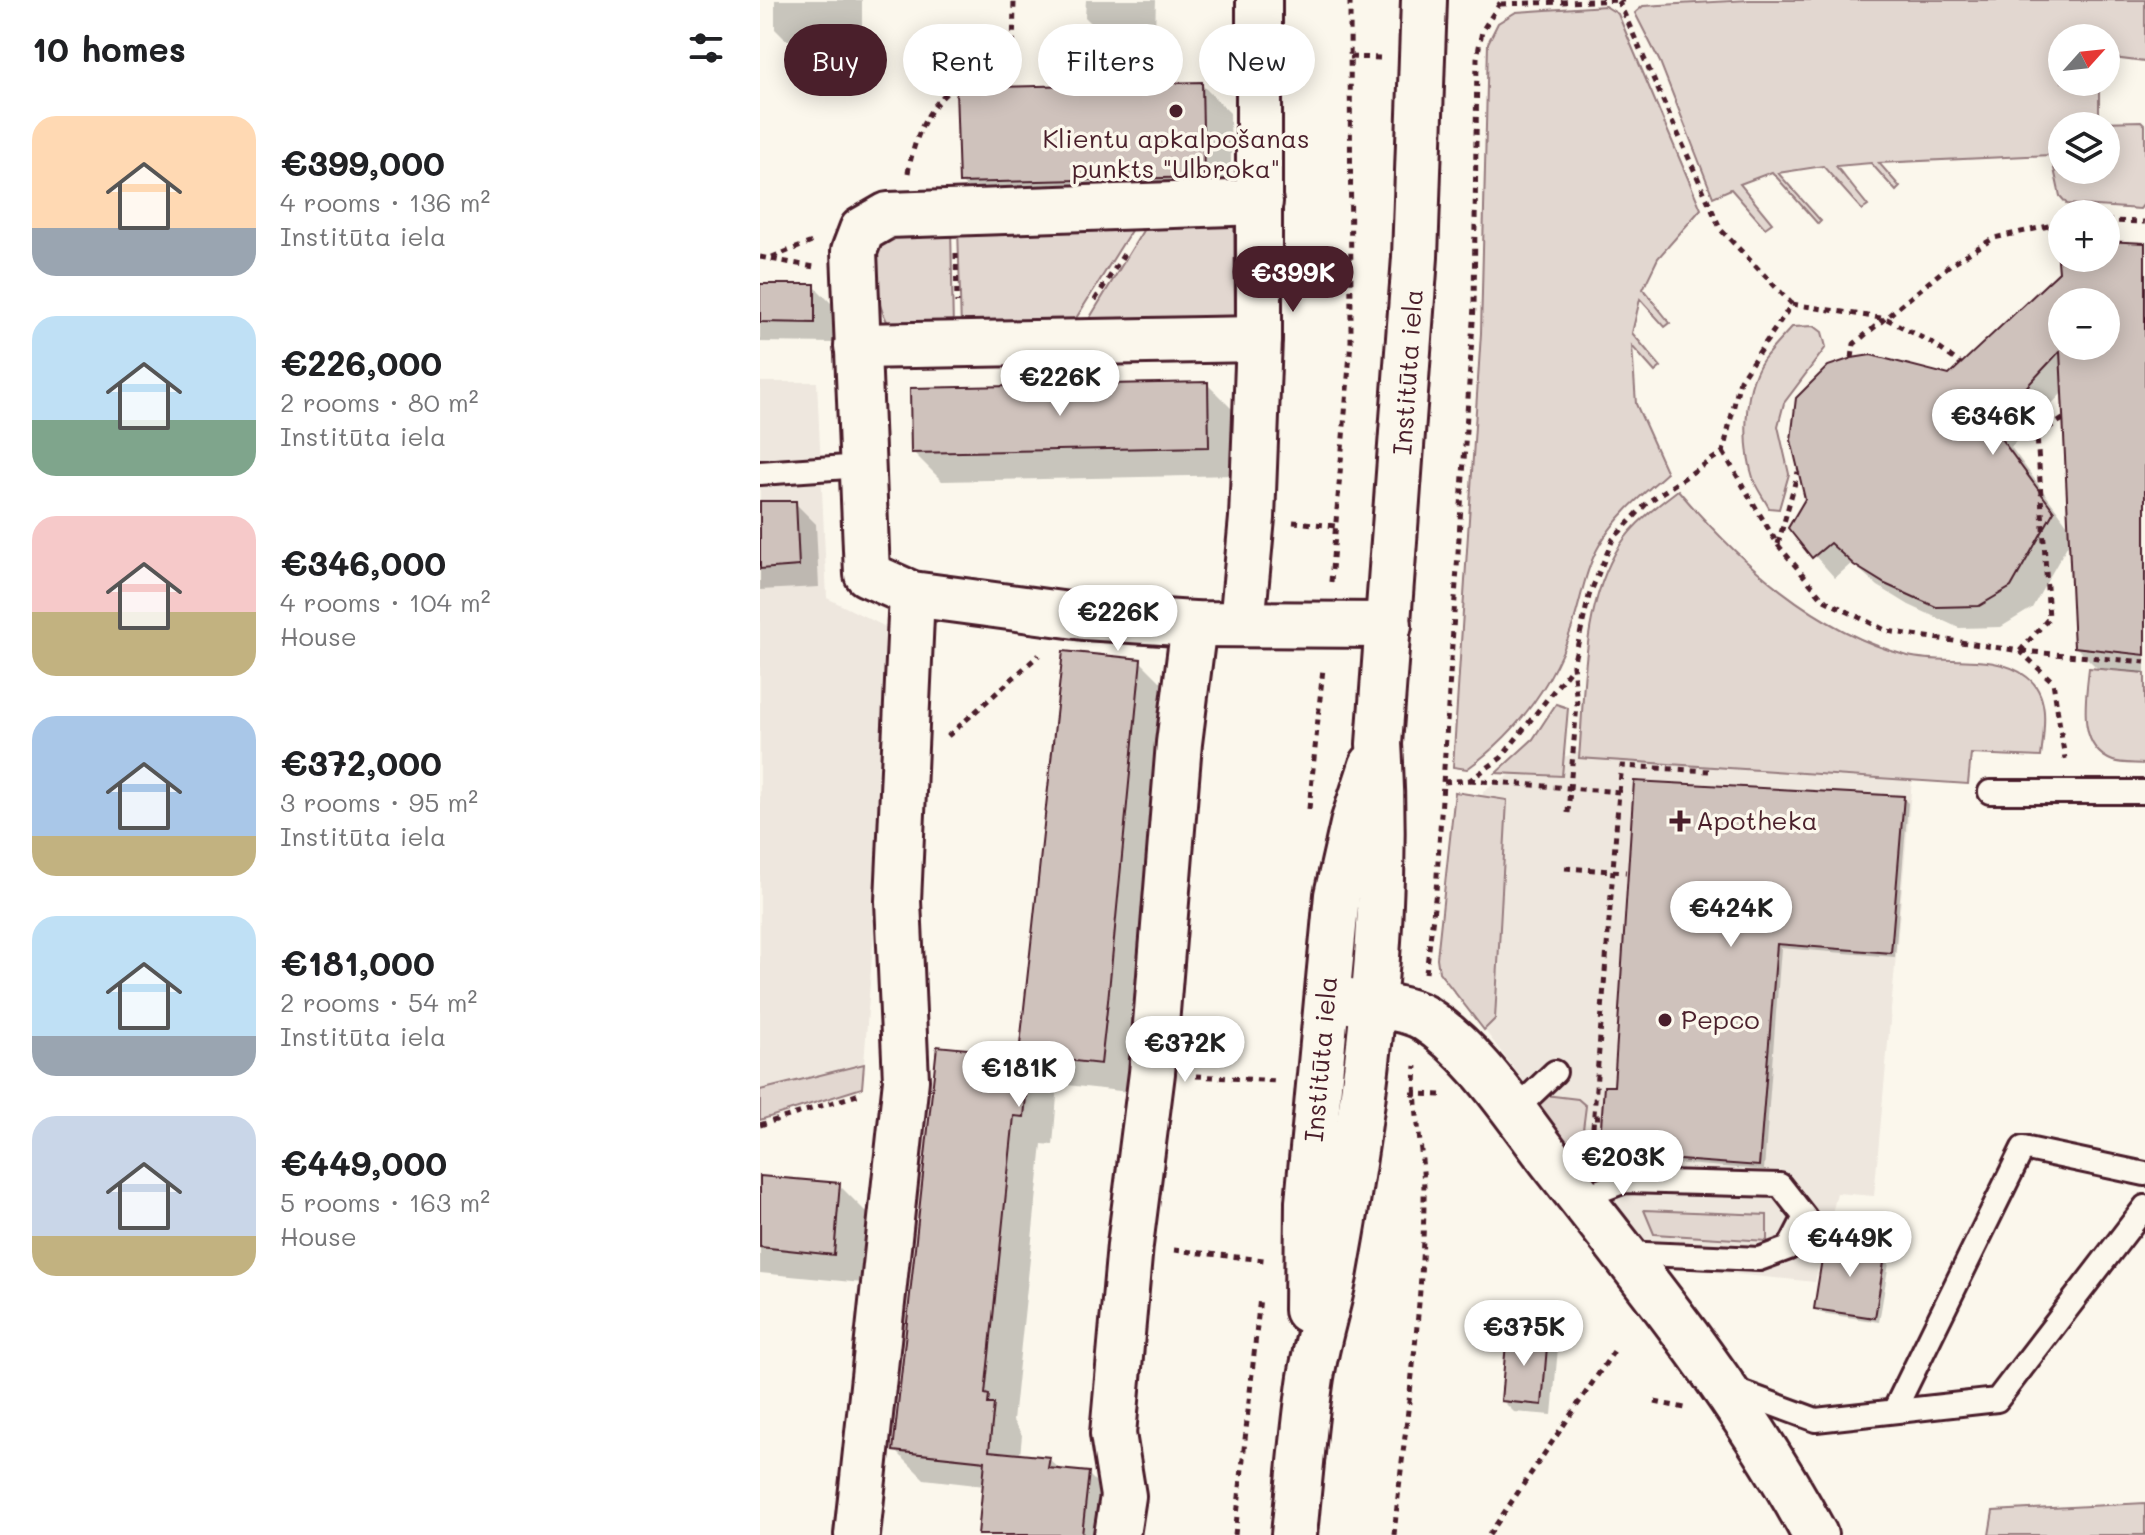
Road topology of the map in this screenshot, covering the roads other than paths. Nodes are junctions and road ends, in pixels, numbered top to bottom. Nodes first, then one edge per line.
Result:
1 (1259, 0) edge
2 (1424, 0) edge
3 (1260, 202) junction
4 (1259, 339) junction
5 (857, 346) junction
6 (862, 466) junction
7 (760, 473) edge
8 (912, 594) junction
9 (1194, 624) junction
10 (1242, 624) junction
11 (1389, 625) junction
12 (1379, 744) junction
13 (1990, 792) dead end
14 (2145, 792) edge
15 (1327, 998) junction
16 (1370, 1004) junction
17 (1555, 1072) dead end
18 (1502, 1098) junction
19 (2145, 1174) edge
20 (1581, 1198) junction
21 (2145, 1207) edge
22 (1623, 1253) junction
23 (1310, 1381) junction
24 (1725, 1387) junction
25 (1894, 1411) junction
26 (857, 1535) edge
27 (1117, 1535) edge
28 (1294, 1535) edge
29 (1815, 1535) edge

1 - 3 street
2 - 11 street, Institūta iela
3 - 4 street
3 - 5 street
4 - 5 street
4 - 10 street
5 - 6 street
6 - 7 lane
6 - 8 street
8 - 9 street
8 - 26 street
9 - 10 street
9 - 27 street
10 - 11 street
11 - 12 street, Institūta iela
12 - 15 street, Institūta iela
12 - 16 street, Institūta iela
13 - 14 lane
15 - 16 street
15 - 23 street, Institūta iela
16 - 18 street
16 - 23 street, Institūta iela
17 - 18 lane
18 - 20 street
19 - 25 lane
20 - 22 street
20 - 22 lane
21 - 25 lane
22 - 24 street
23 - 28 street, Institūta iela
24 - 25 lane
24 - 29 street

